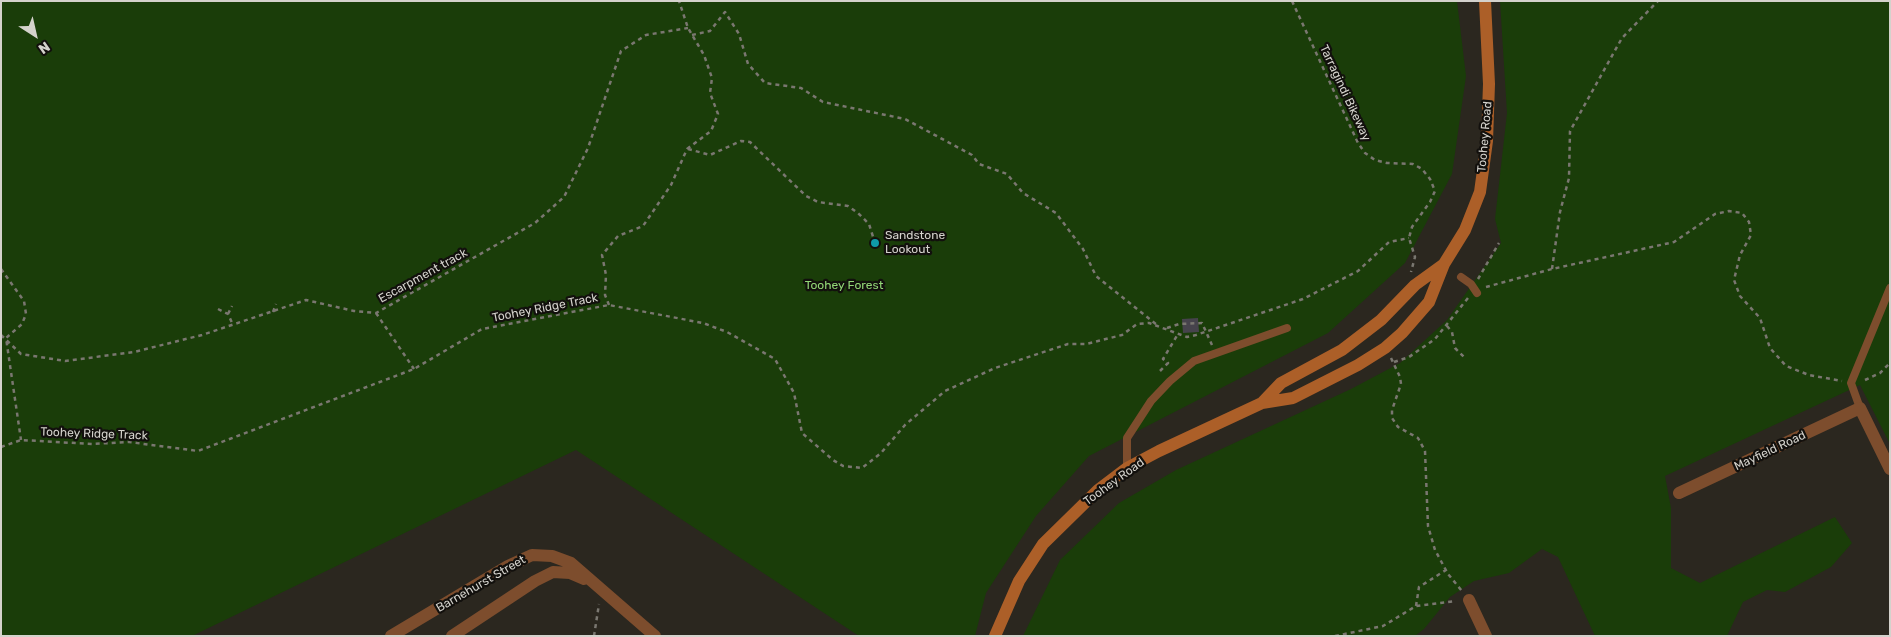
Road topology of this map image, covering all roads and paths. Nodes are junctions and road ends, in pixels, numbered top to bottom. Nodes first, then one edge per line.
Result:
1 (679, 1) edge
2 (1292, 1) edge
3 (1485, 1) edge
4 (1658, 1) edge
5 (688, 28) junction
6 (692, 35) junction
7 (688, 149) junction
8 (1409, 238) junction
9 (875, 243) dead end
10 (1499, 243) dead end
11 (1444, 264) junction
12 (1, 269) edge
13 (1552, 269) junction
14 (1410, 272) dead end
15 (1461, 276) dead end
16 (1477, 280) dead end
17 (1890, 288) edge
18 (1477, 293) junction
19 (276, 304) dead end
20 (609, 305) junction
21 (232, 306) dead end
22 (218, 309) dead end
23 (272, 312) junction
24 (376, 313) junction
25 (228, 314) junction
26 (233, 325) junction
27 (1175, 325) junction
28 (1159, 326) junction
29 (1447, 326) junction
30 (1287, 328) dead end
31 (1166, 329) junction
32 (1171, 331) junction
33 (1205, 332) junction
34 (1178, 334) junction
35 (1, 335) edge
36 (1208, 337) dead end
37 (6, 338) junction
38 (1390, 357) dead end
39 (1464, 357) dead end
40 (1394, 362) junction
41 (1168, 363) junction
42 (1174, 363) dead end
43 (1890, 363) edge
44 (414, 369) junction
45 (1160, 371) dead end
46 (1851, 383) junction
47 (1262, 403) junction
48 (1859, 403) junction
49 (21, 440) junction
50 (1, 447) edge
51 (1128, 468) junction
52 (1890, 469) edge
53 (1680, 494) dead end
54 (1446, 570) junction
55 (597, 585) junction
56 (1469, 600) junction
57 (1416, 606) junction
58 (391, 636) edge
59 (452, 636) edge
60 (594, 636) edge
61 (655, 636) edge
62 (995, 636) edge
63 (1335, 636) edge
64 (1486, 636) edge

1 - 5 path
2 - 8 path, Tarragindi Bikeway
3 - 11 main road, Toohey Road
4 - 13 path
5 - 6 path
5 - 24 path, Escarpment track
6 - 7 path
6 - 28 path
7 - 9 path
7 - 20 path
8 - 14 path
8 - 33 path
10 - 16 path
11 - 47 main road, Toohey Road
11 - 47 main road, Toohey Road
12 - 37 path
13 - 18 path
13 - 46 path
15 - 18 lane
17 - 46 lane
18 - 29 path
19 - 23 path
20 - 28 path, Toohey Ridge Track
20 - 44 path, Toohey Ridge Track
21 - 25 path
22 - 25 path
23 - 24 path, Escarpment track
23 - 26 path, Escarpment track
24 - 44 path
25 - 26 path
26 - 37 path, Escarpment track
27 - 31 path
27 - 32 path
27 - 33 path
28 - 31 path, Toohey Ridge Track
29 - 39 path
29 - 40 path
30 - 51 lane
31 - 32 path, Toohey Ridge Track
32 - 34 path, Toohey Ridge Track
33 - 34 path
33 - 36 path
34 - 41 path
35 - 37 path, Escarpment track
37 - 49 path
38 - 40 path
40 - 54 path
41 - 42 path
41 - 45 path
43 - 48 path
44 - 49 path, Toohey Ridge Track
46 - 48 lane
47 - 51 main road, Toohey Road
48 - 52 street
48 - 53 street, Mayfield Road
49 - 50 path, Toohey Ridge Track
51 - 62 main road, Toohey Road
54 - 56 path
54 - 57 path
55 - 58 street, Barnehurst Street
55 - 59 street, Barnehurst Street
55 - 60 path
55 - 61 street, Barnehurst Street
56 - 57 path
56 - 64 street
57 - 63 path

